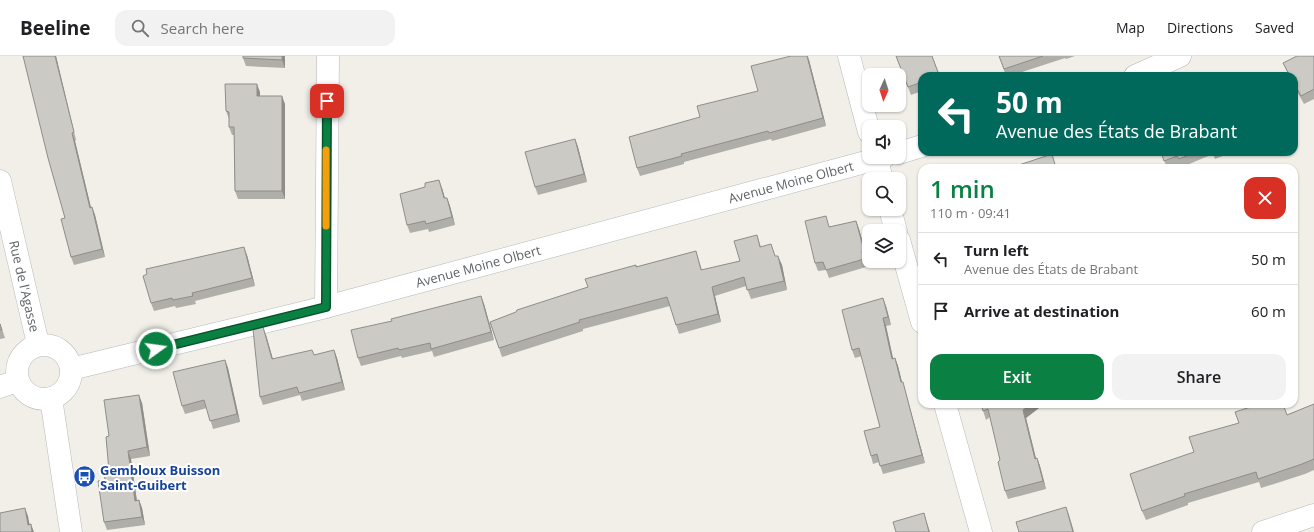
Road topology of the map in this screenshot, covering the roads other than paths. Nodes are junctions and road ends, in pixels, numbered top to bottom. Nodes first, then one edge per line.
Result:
1 (328, 56) edge
2 (849, 56) edge
3 (1180, 56) edge
4 (1144, 72) edge
5 (866, 120) edge
6 (918, 147) edge
7 (906, 151) edge
8 (876, 164) edge
9 (0, 181) edge
10 (906, 265) edge
11 (326, 307) junction
12 (918, 308) edge
13 (38, 344) junction
14 (71, 369) junction
15 (9, 384) edge
16 (50, 398) junction
17 (946, 408) edge
18 (1314, 515) edge
19 (71, 532) edge
20 (981, 532) edge
21 (1263, 532) edge

1 - 11 street
2 - 5 street
3 - 4 street
6 - 7 street
8 - 11 street, Avenue Moine Olbert
9 - 13 street, Rue de l'Agasse
10 - 12 street
11 - 14 street, Avenue Moine Olbert
13 - 14 street
13 - 15 street
14 - 16 street
15 - 16 street
16 - 19 street
17 - 20 street
18 - 21 street

